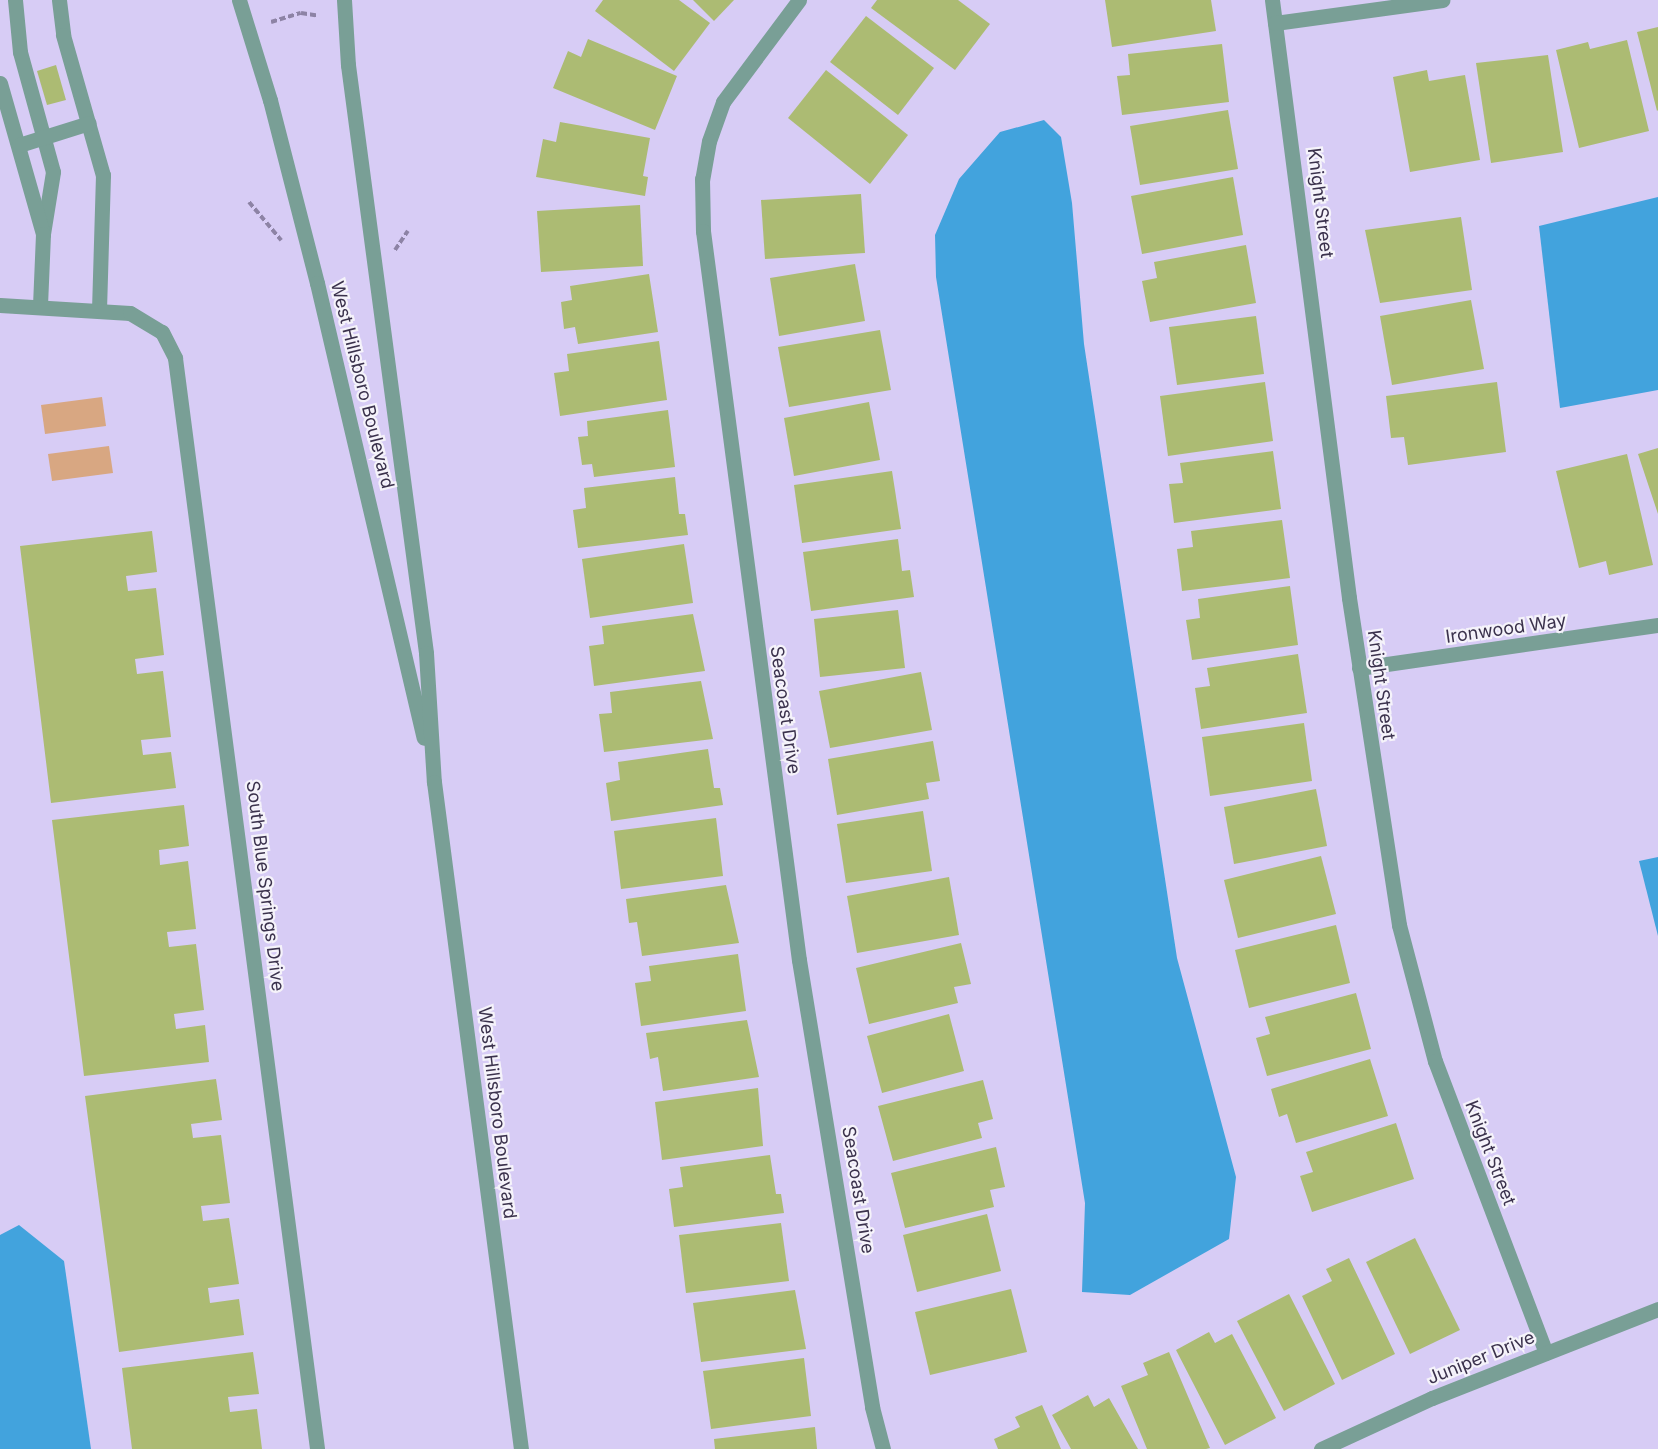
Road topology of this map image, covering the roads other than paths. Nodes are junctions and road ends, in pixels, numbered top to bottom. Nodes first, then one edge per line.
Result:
1 (15, 0) edge
2 (59, 0) edge
3 (239, 0) edge
4 (344, 0) edge
5 (799, 0) edge
6 (1272, 0) edge
7 (1442, 0) edge
8 (1275, 23) junction
9 (0, 83) edge
10 (89, 123) junction
11 (45, 137) junction
12 (19, 145) junction
13 (43, 234) junction
14 (0, 305) edge
15 (40, 307) junction
16 (99, 309) junction
17 (1658, 625) edge
18 (1359, 668) junction
19 (434, 782) junction
20 (1658, 1309) edge
21 (1546, 1353) junction
22 (317, 1449) edge
23 (521, 1449) edge
24 (883, 1449) edge
25 (1321, 1449) edge

1 - 11 street
2 - 10 street
3 - 19 street, West Hillsboro Boulevard
4 - 19 street, West Hillsboro Boulevard
5 - 24 street, Seacoast Drive
6 - 8 street, Knight Street
7 - 8 street
8 - 18 street, Knight Street
9 - 12 street
10 - 11 street
10 - 16 street
11 - 12 street
11 - 13 street
12 - 13 street
13 - 15 street
14 - 15 street
15 - 16 street
16 - 22 street, South Blue Springs Drive
17 - 18 street, Ironwood Way
18 - 21 street, Knight Street
19 - 23 street, West Hillsboro Boulevard
20 - 21 street, Juniper Drive
21 - 25 street, Juniper Drive

